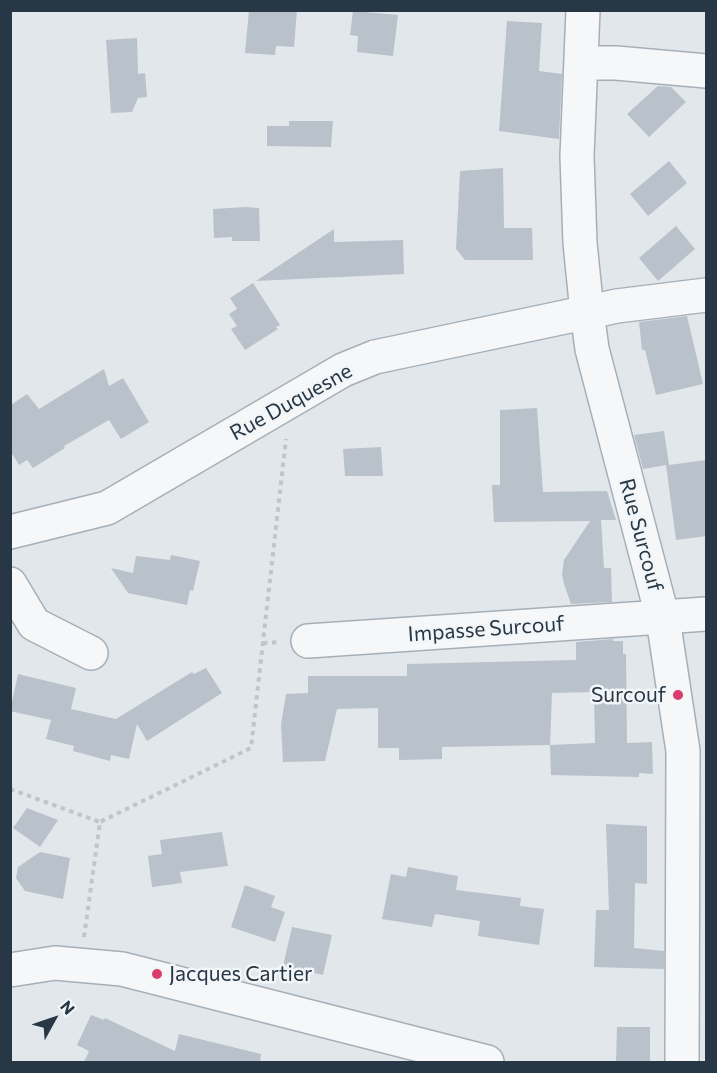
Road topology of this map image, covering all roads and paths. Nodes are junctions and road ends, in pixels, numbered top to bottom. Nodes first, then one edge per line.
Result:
1 (583, 10) edge
2 (582, 63) junction
3 (706, 71) edge
4 (706, 295) edge
5 (587, 312) junction
6 (290, 401) junction
7 (10, 532) edge
8 (10, 584) edge
9 (706, 614) edge
10 (663, 619) junction
11 (308, 641) dead end
12 (90, 653) dead end
13 (10, 789) edge
14 (100, 822) junction
15 (95, 940) dead end
16 (10, 970) edge
17 (474, 1061) edge
18 (682, 1062) edge

1 - 2 street, Rue Surcouf
2 - 3 street
2 - 5 street, Rue Surcouf
4 - 5 street, Rue Duquesne
5 - 6 street, Rue Duquesne
5 - 10 street, Rue Surcouf
6 - 7 street, Rue Duquesne
6 - 14 path
8 - 12 street
9 - 10 street, Impasse Surcouf
10 - 11 street, Impasse Surcouf
10 - 18 street, Rue Surcouf
13 - 14 path
14 - 15 path
16 - 17 street

